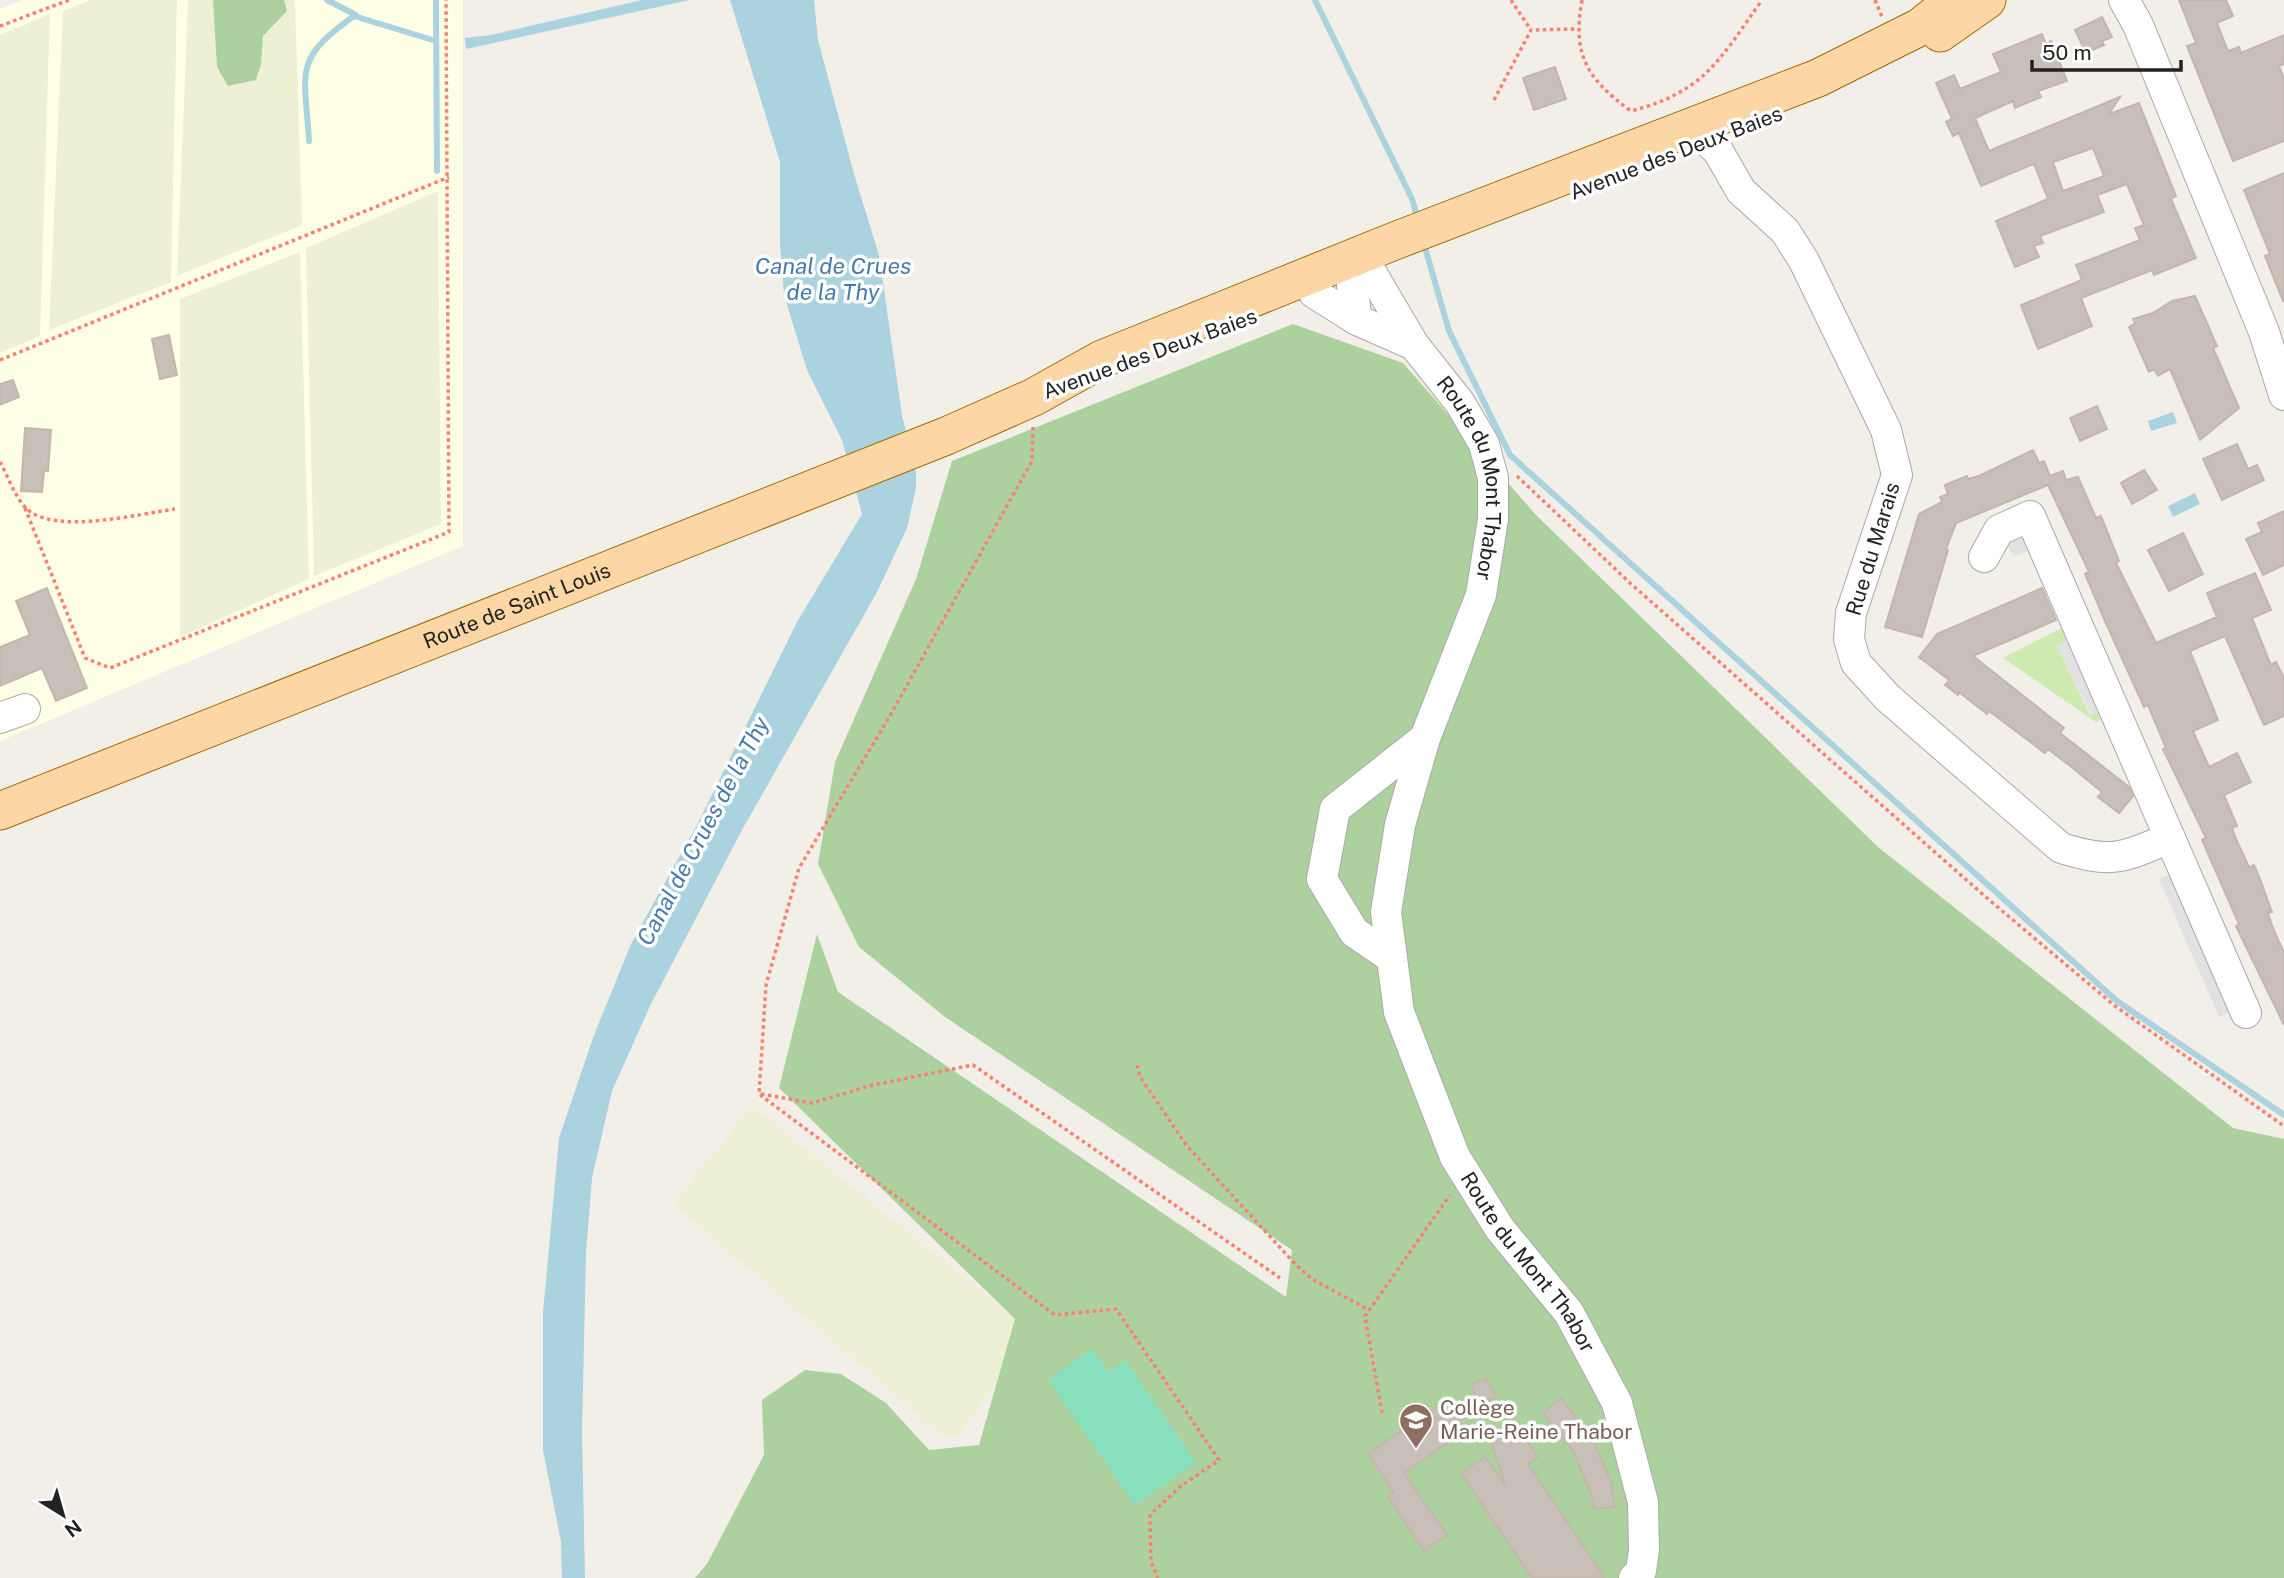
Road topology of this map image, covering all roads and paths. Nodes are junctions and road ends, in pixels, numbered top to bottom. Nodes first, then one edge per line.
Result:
1 (69, 0) edge
2 (446, 0) edge
3 (1511, 0) edge
4 (1581, 0) edge
5 (1762, 0) edge
6 (1954, 0) edge
7 (1987, 0) edge
8 (2124, 0) edge
9 (0, 26) edge
10 (1577, 29) junction
11 (1531, 30) junction
12 (1494, 100) dead end
13 (1707, 141) junction
14 (449, 177) junction
15 (1444, 232) junction
16 (1374, 261) junction
17 (1314, 293) junction
18 (1357, 320) junction
19 (1414, 345) junction
20 (0, 360) edge
21 (2284, 395) edge
22 (1034, 397) junction
23 (1484, 444) junction
24 (0, 462) edge
25 (25, 508) junction
26 (175, 509) dead end
27 (1984, 557) dead end
28 (1425, 738) junction
29 (0, 811) edge
30 (2170, 838) junction
31 (1391, 958) junction
32 (2245, 1013) dead end
33 (1137, 1065) dead end
34 (759, 1094) junction
35 (2284, 1126) edge
36 (1465, 1173) junction
37 (1280, 1278) dead end
38 (1369, 1310) junction
39 (1382, 1413) dead end
40 (1641, 1576) edge
41 (1158, 1578) edge

1 - 9 path
2 - 14 path
3 - 11 path
4 - 10 path
5 - 10 path
6 - 15 main road, Avenue des Deux Baies
7 - 13 main road, Avenue des Deux Baies
8 - 21 street
10 - 11 path
11 - 12 path
13 - 15 main road, Avenue des Deux Baies
13 - 30 street, Rue du Marais
14 - 20 path
14 - 25 path
15 - 16 main road, Avenue des Deux Baies
16 - 17 main road, Avenue des Deux Baies
16 - 18 street
16 - 19 street, Route du Mont Thabor
16 - 22 main road, Avenue des Deux Baies
17 - 18 street, Route du Mont Thabor
17 - 22 main road, Avenue des Deux Baies
18 - 19 street, Route du Mont Thabor
19 - 23 street, Route du Mont Thabor
22 - 29 main road, Route de Saint Louis
22 - 34 path
23 - 28 street, Route du Mont Thabor
23 - 35 path
24 - 25 path
25 - 26 path
27 - 30 street
28 - 31 street, Route du Mont Thabor
28 - 31 street
30 - 32 street
31 - 36 street, Route du Mont Thabor
33 - 38 path
34 - 37 path
34 - 41 path
36 - 38 path
36 - 40 street, Route du Mont Thabor
38 - 39 path

